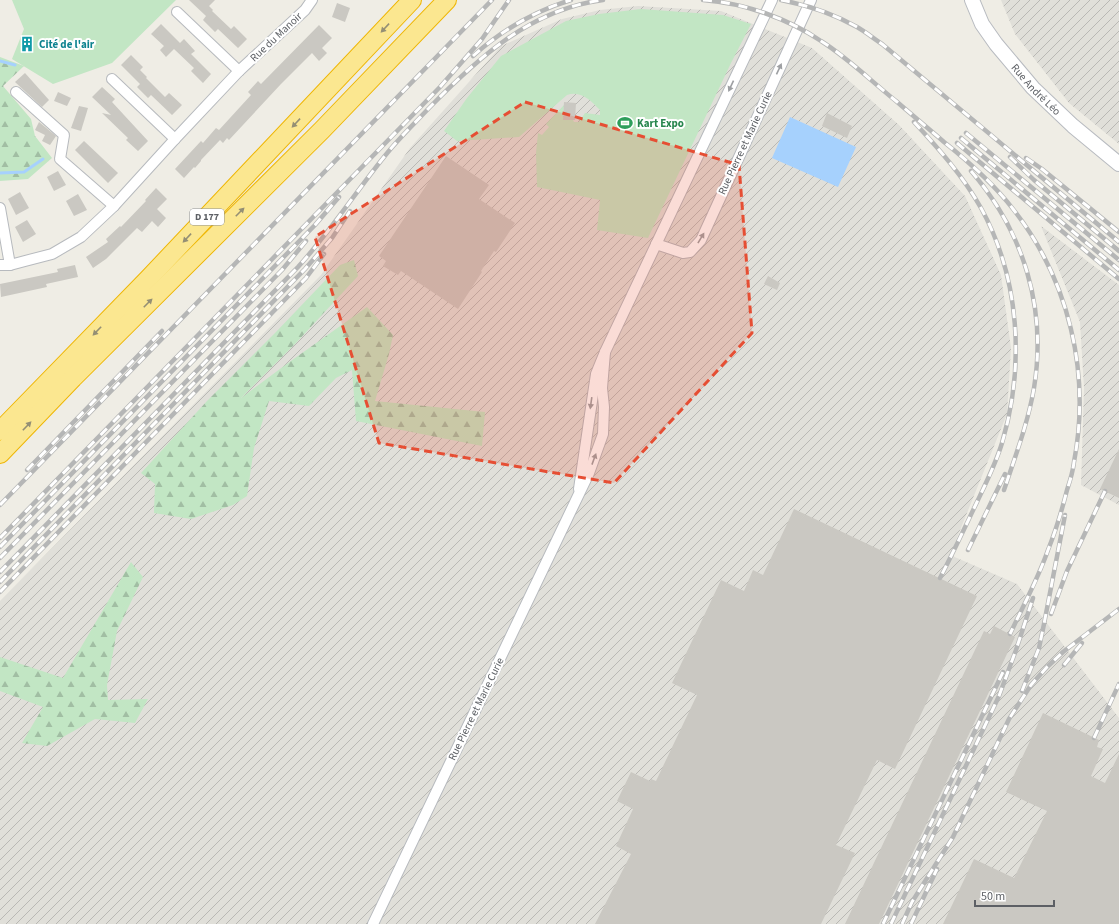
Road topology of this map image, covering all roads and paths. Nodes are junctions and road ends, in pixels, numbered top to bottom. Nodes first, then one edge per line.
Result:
1 (312, 0) edge
2 (412, 0) edge
3 (439, 0) edge
4 (447, 0) edge
5 (772, 0) edge
6 (811, 0) edge
7 (972, 0) edge
8 (177, 12) dead end
9 (239, 71) junction
10 (112, 79) dead end
11 (16, 92) dead end
12 (322, 130) junction
13 (175, 139) junction
14 (1119, 164) edge
15 (114, 206) junction
16 (0, 208) edge
17 (656, 244) junction
18 (0, 265) edge
19 (10, 265) junction
20 (605, 352) junction
21 (0, 431) edge
22 (0, 454) edge
23 (578, 495) junction
24 (373, 924) edge

1 - 9 street, Rue du Manoir
2 -> 21 highway, D 177
3 - 12 highway
4 - 12 highway
5 -> 17 street, Rue Pierre et Marie Curie
17 -> 6 street, Rue Pierre et Marie Curie
7 - 14 street, Rue André Léo
8 - 9 street
9 - 13 street, Rue du Manoir
10 - 13 street
11 - 15 street
22 -> 12 highway, D 177
13 - 15 street, Rue du Manoir
15 - 19 street, Rue du Manoir
16 - 19 street
17 - 20 street, Rue Pierre et Marie Curie
18 - 19 street, Rue du Manoir
20 -> 23 street, Rue Pierre et Marie Curie
23 -> 20 street, Rue Pierre et Marie Curie
23 - 24 street, Rue Pierre et Marie Curie

